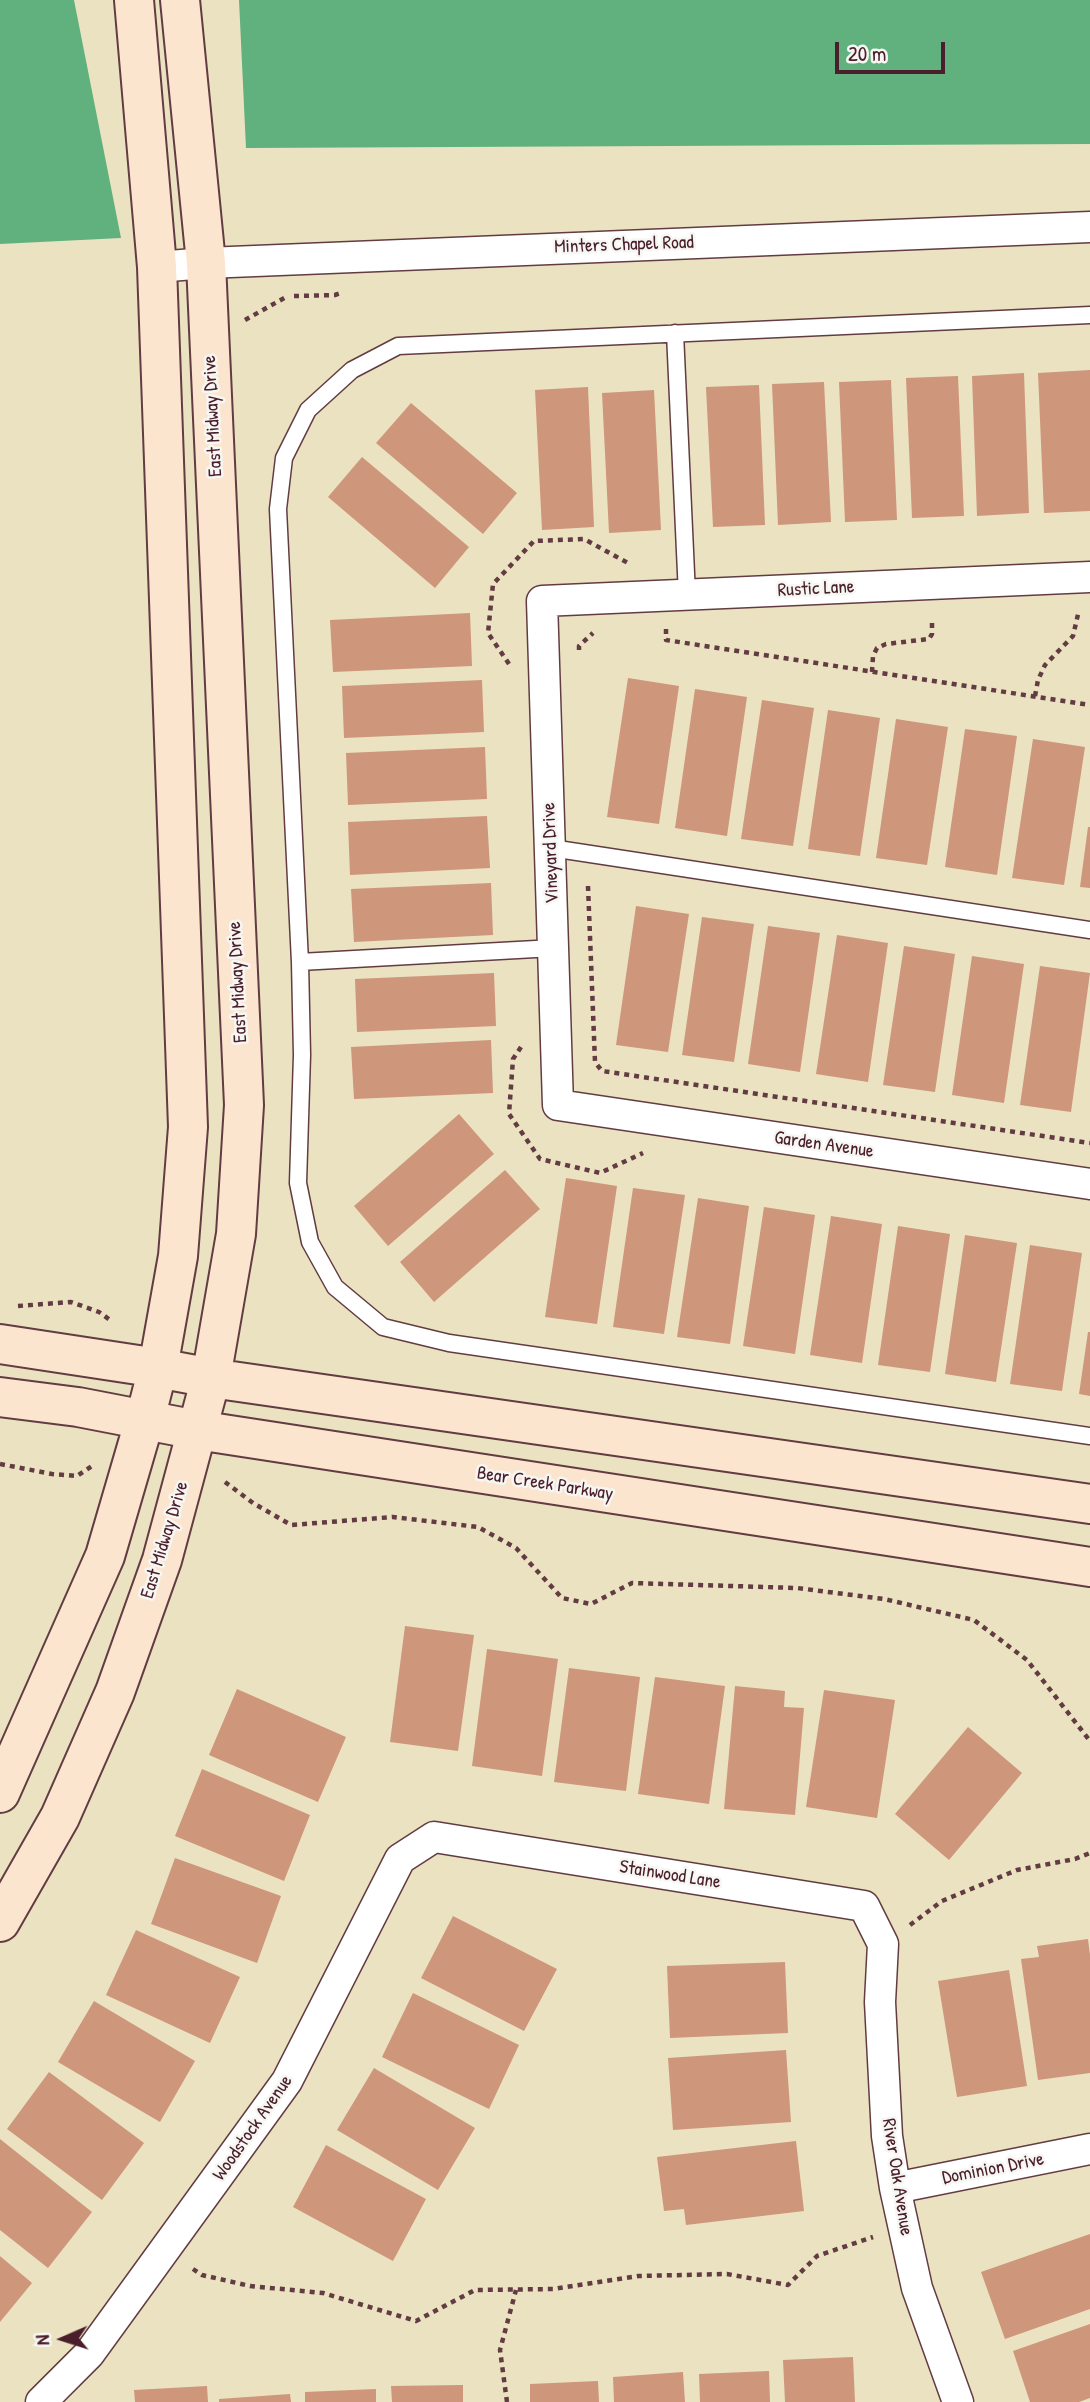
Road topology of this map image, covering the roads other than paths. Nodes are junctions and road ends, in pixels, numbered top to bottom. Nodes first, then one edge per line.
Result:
1 (134, 0) edge
2 (180, 0) edge
3 (1090, 227) edge
4 (206, 263) junction
5 (157, 267) junction
6 (1090, 315) edge
7 (675, 333) junction
8 (1090, 576) edge
9 (687, 595) junction
10 (542, 601) joint
11 (551, 848) junction
12 (1090, 930) edge
13 (554, 948) junction
14 (300, 962) junction
15 (558, 1105) joint
16 (1090, 1184) edge
17 (0, 1344) edge
18 (158, 1368) junction
19 (211, 1378) junction
20 (0, 1397) edge
21 (145, 1419) junction
22 (197, 1430) junction
23 (1090, 1436) edge
24 (1090, 1504) edge
25 (1090, 1567) edge
26 (0, 1793) edge
27 (434, 1837) joint
28 (0, 1922) edge
29 (884, 1944) joint
30 (1090, 2149) edge
31 (895, 2188) junction
32 (41, 2402) edge
33 (958, 2402) edge

1 - 5 main road
2 - 4 main road, East Midway Drive
3 - 4 street, Minters Chapel Road
4 - 5 street, Minters Chapel Road
4 - 19 main road, East Midway Drive
5 - 18 main road
6 - 7 lane
7 - 9 lane
7 - 14 lane
8 - 9 street, Rustic Lane
9 - 10 street, Rustic Lane
10 - 11 street, Vineyard Drive
11 - 12 lane
11 - 13 street, Vineyard Drive
13 - 14 lane
13 - 15 street, Vineyard Drive
14 - 23 lane
15 - 16 street, Garden Avenue
17 - 18 main road
18 - 19 main road
18 - 21 main road
19 - 22 main road, East Midway Drive
19 - 24 main road
20 - 21 main road, Bear Creek Parkway
21 - 22 main road, Bear Creek Parkway
21 - 26 main road
22 - 25 main road, Bear Creek Parkway
22 - 28 main road, East Midway Drive
27 - 29 street, Stainwood Lane
27 - 32 street, Woodstock Avenue
29 - 31 street, River Oak Avenue
30 - 31 street, Dominion Drive
31 - 33 street, River Oak Avenue

